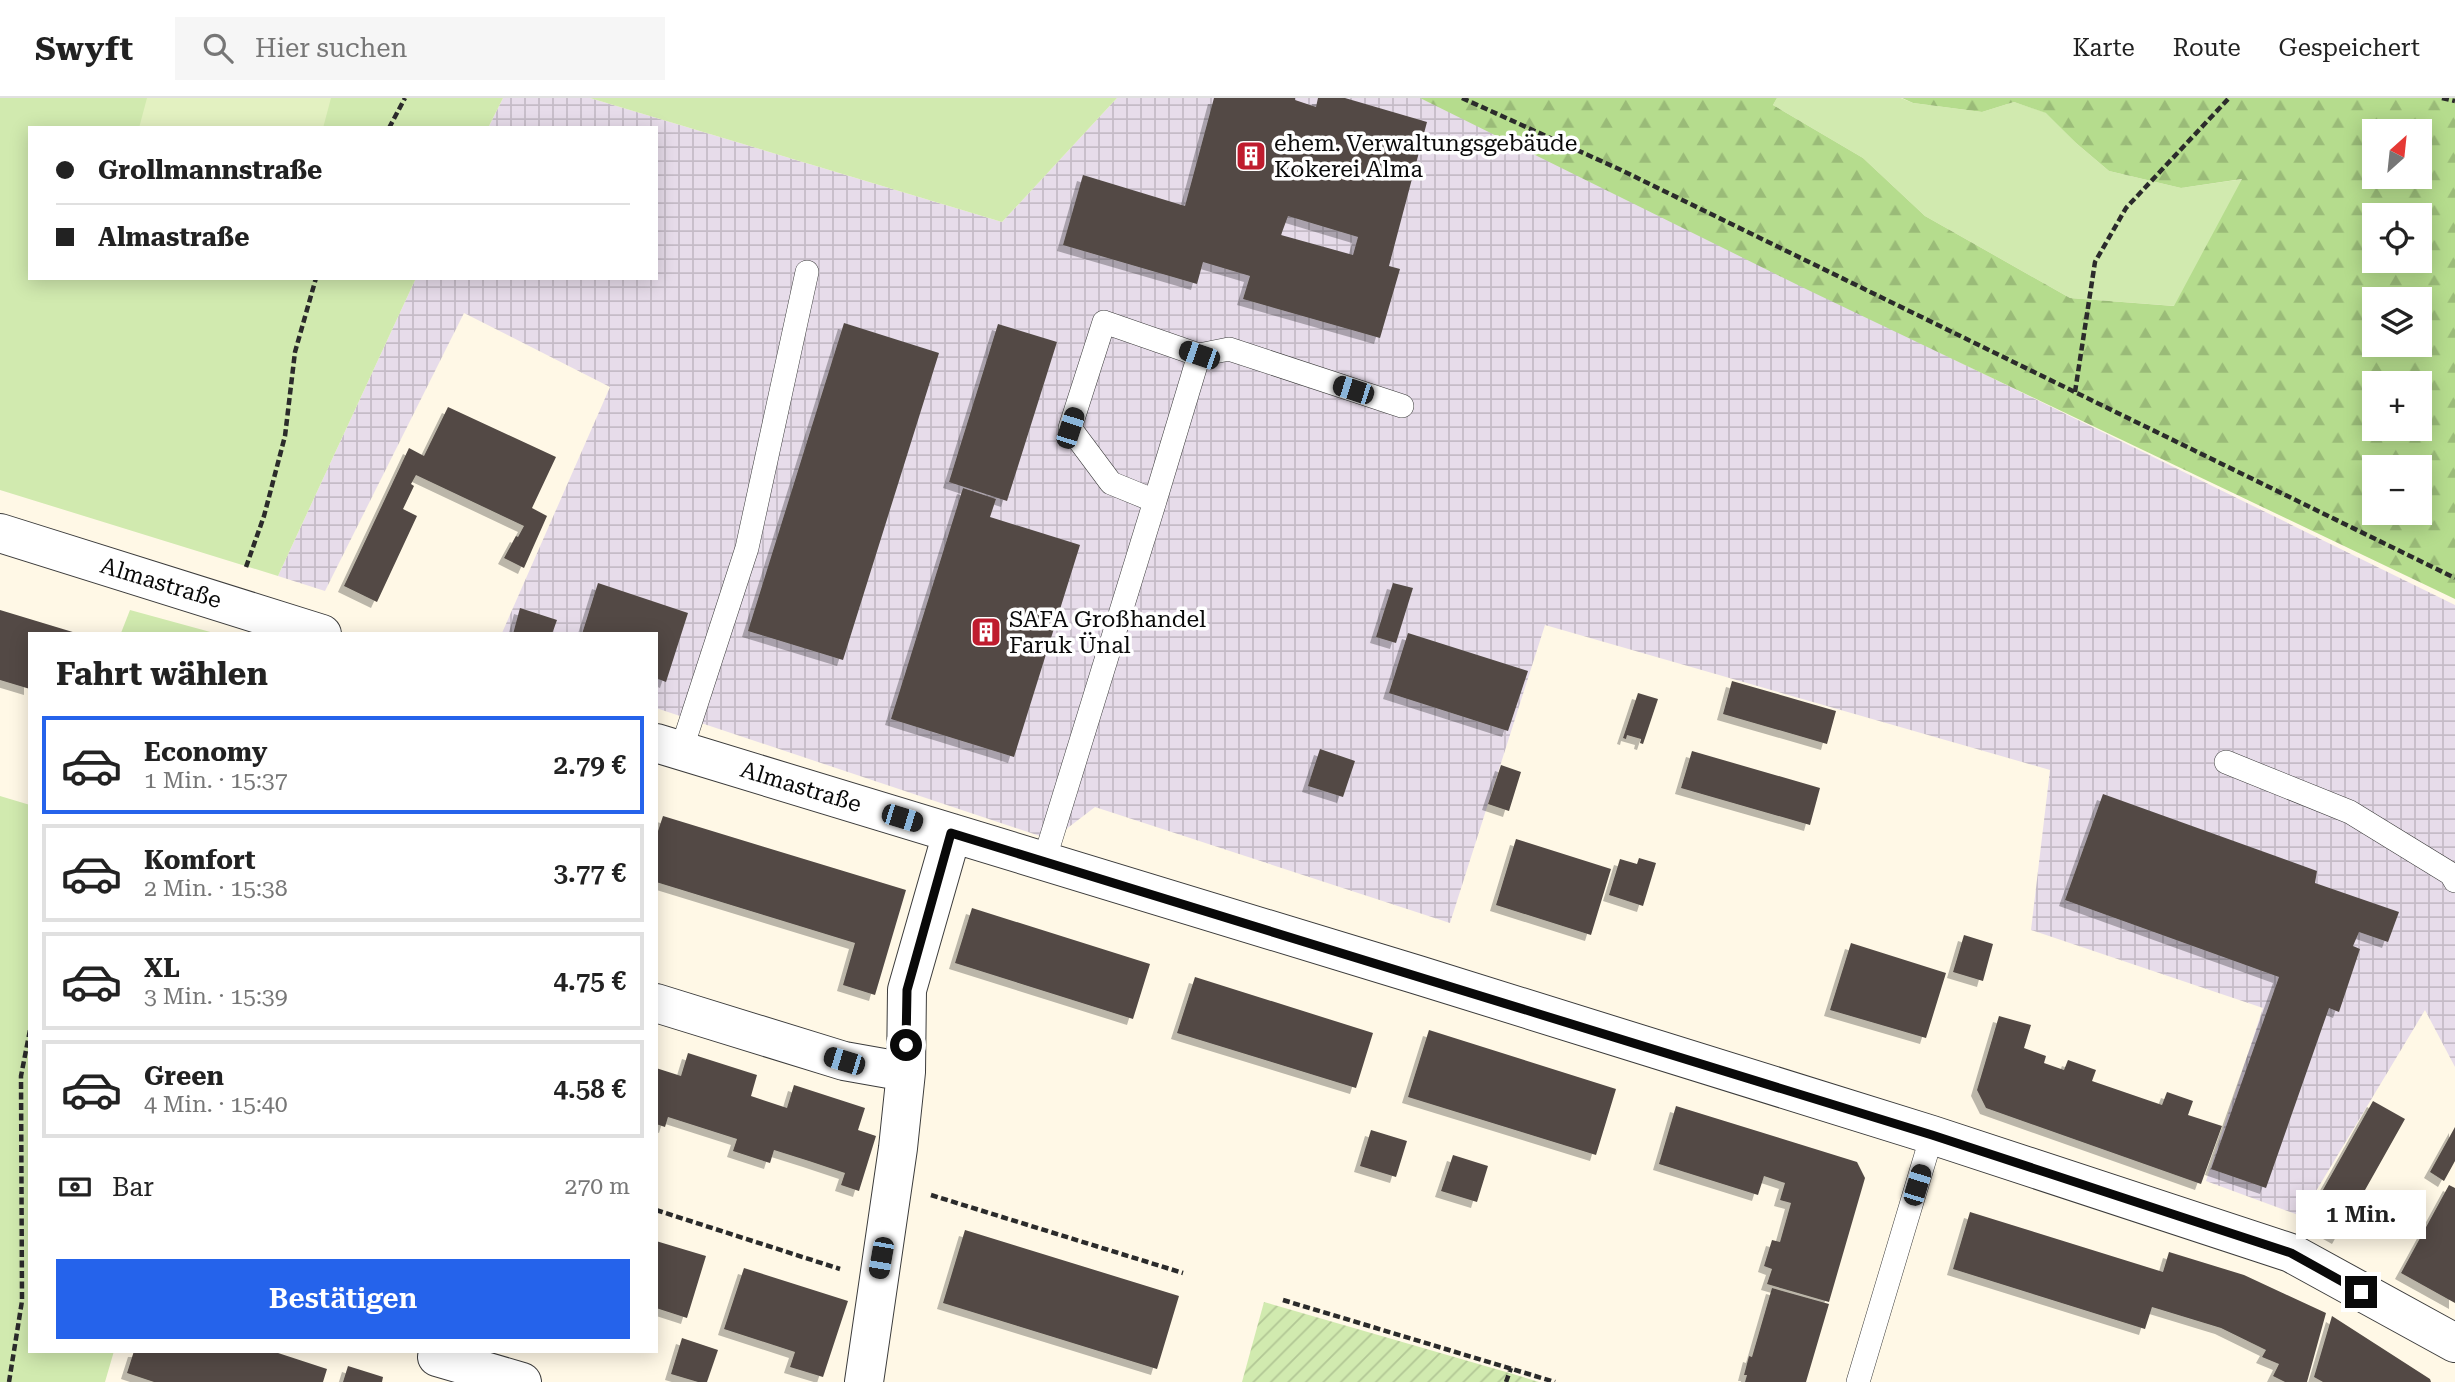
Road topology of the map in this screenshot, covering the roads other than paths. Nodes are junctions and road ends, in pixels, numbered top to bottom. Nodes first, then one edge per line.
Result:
1 (807, 272) dead end
2 (1199, 355) junction
3 (1402, 406) dead end
4 (1155, 501) junction
5 (0, 533) edge
6 (316, 632) edge
7 (669, 747) edge
8 (2226, 762) dead end
9 (951, 833) junction
10 (1044, 861) junction
11 (2455, 881) edge
12 (658, 1004) edge
13 (906, 1072) junction
14 (1932, 1135) junction
15 (2455, 1343) edge
16 (435, 1363) edge
17 (522, 1382) edge
18 (864, 1382) edge
19 (1858, 1382) edge

1 - 7 lane
2 - 3 lane
2 - 4 lane
2 - 4 lane
4 - 10 lane
5 - 6 street, Almastraße
7 - 9 street, Almastraße
8 - 11 lane
9 - 10 street, Almastraße
9 - 13 street
10 - 14 street, Almastraße
12 - 13 street
13 - 18 street
14 - 15 street, Almastraße
14 - 19 lane
16 - 17 street

